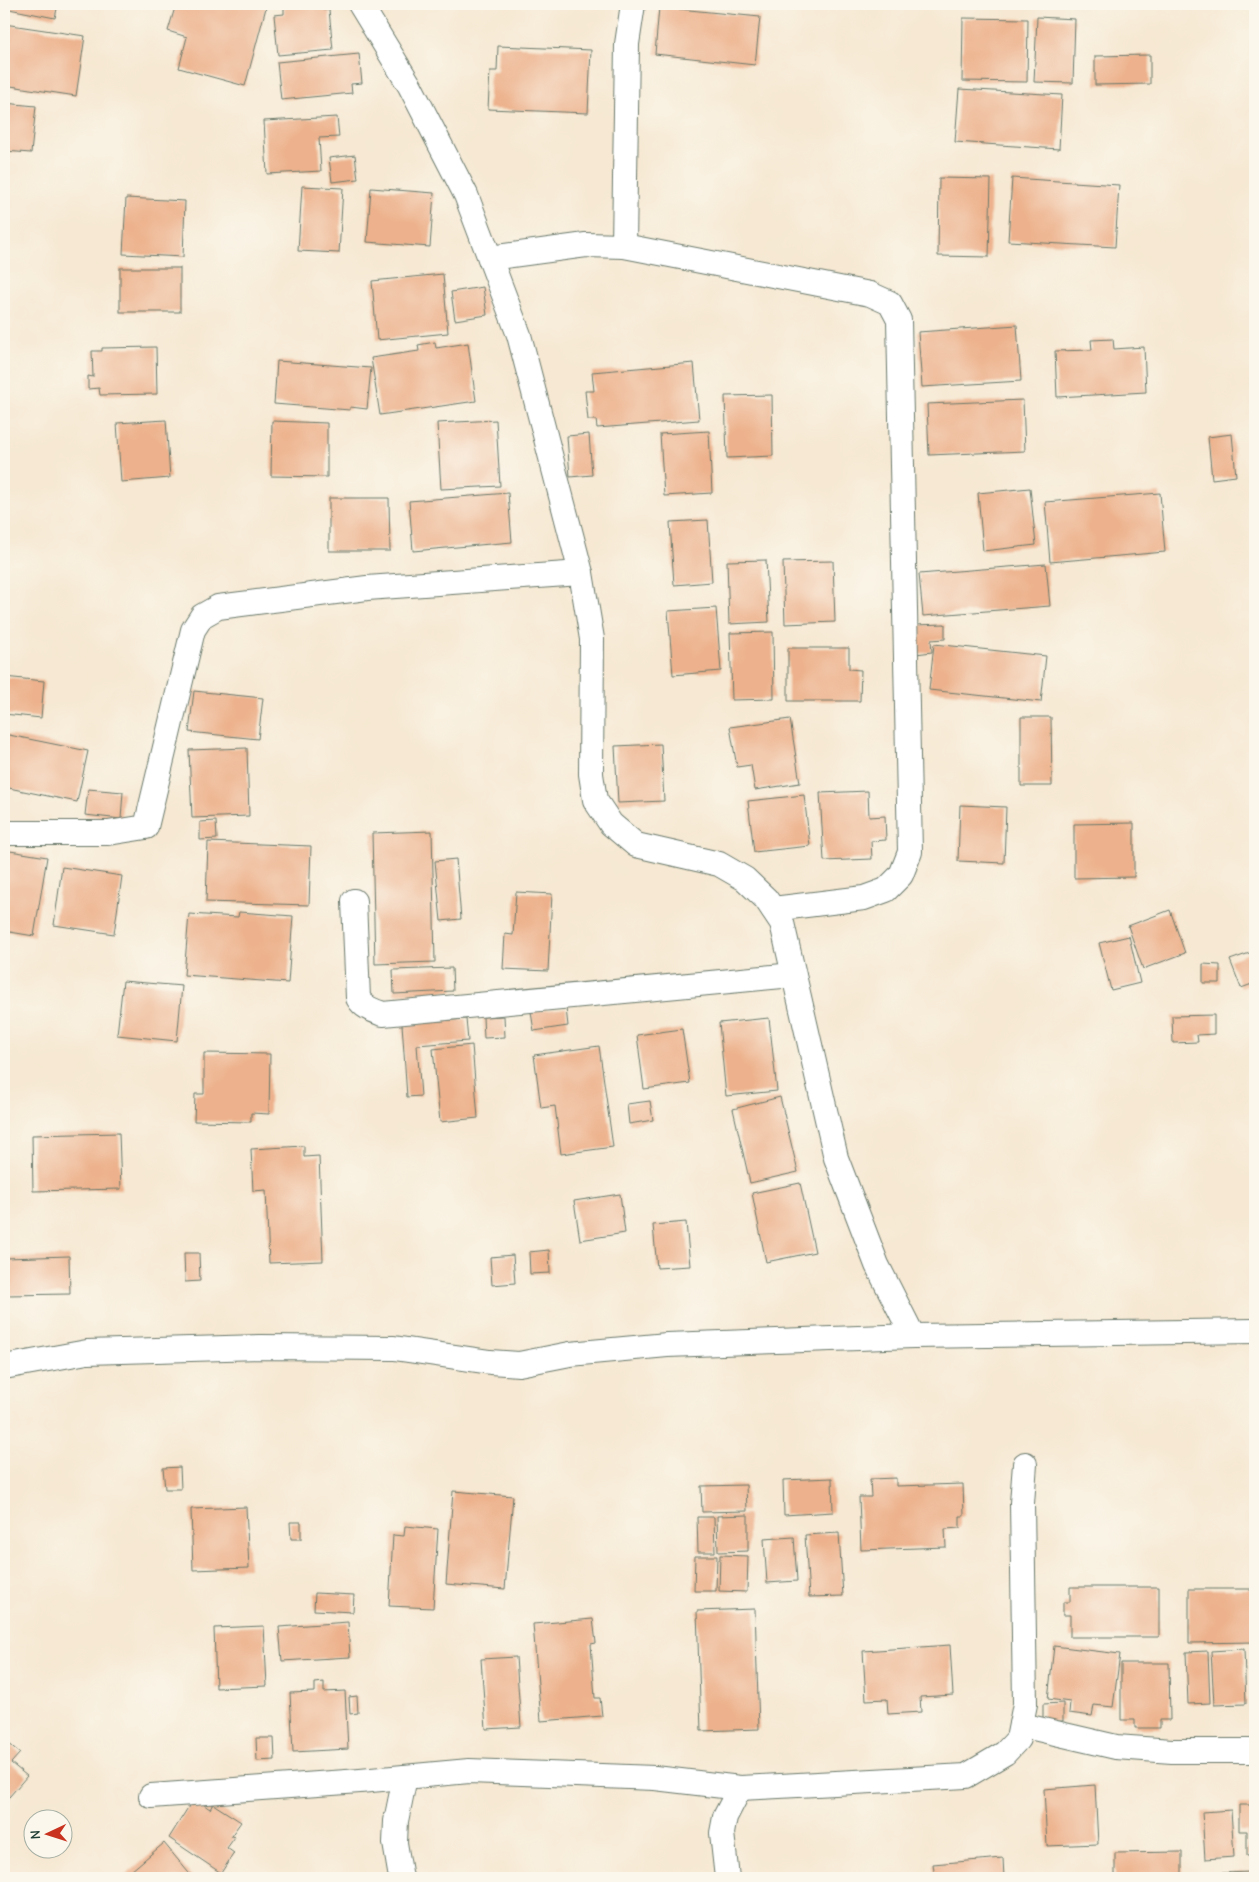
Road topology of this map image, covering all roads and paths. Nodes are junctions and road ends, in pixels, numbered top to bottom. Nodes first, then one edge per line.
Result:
1 (360, 4) edge
2 (633, 4) edge
3 (624, 246) junction
4 (490, 258) junction
5 (581, 573) junction
6 (4, 834) edge
7 (354, 901) dead end
8 (773, 910) junction
9 (793, 975) junction
10 (1255, 1331) edge
11 (913, 1336) junction
12 (4, 1367) edge
13 (1025, 1464) dead end
14 (1021, 1725) junction
15 (1255, 1751) edge
16 (405, 1777) junction
17 (740, 1788) junction
18 (151, 1796) dead end
19 (401, 1878) edge
20 (727, 1878) edge

1 - 4 street
2 - 3 street
3 - 4 street
3 - 8 street
4 - 5 street
5 - 6 street
5 - 8 street
7 - 9 street
8 - 9 street
9 - 11 street
10 - 11 street
11 - 12 street
13 - 14 street
14 - 15 street
14 - 17 street
16 - 17 street
16 - 18 street
16 - 19 street
17 - 20 street

